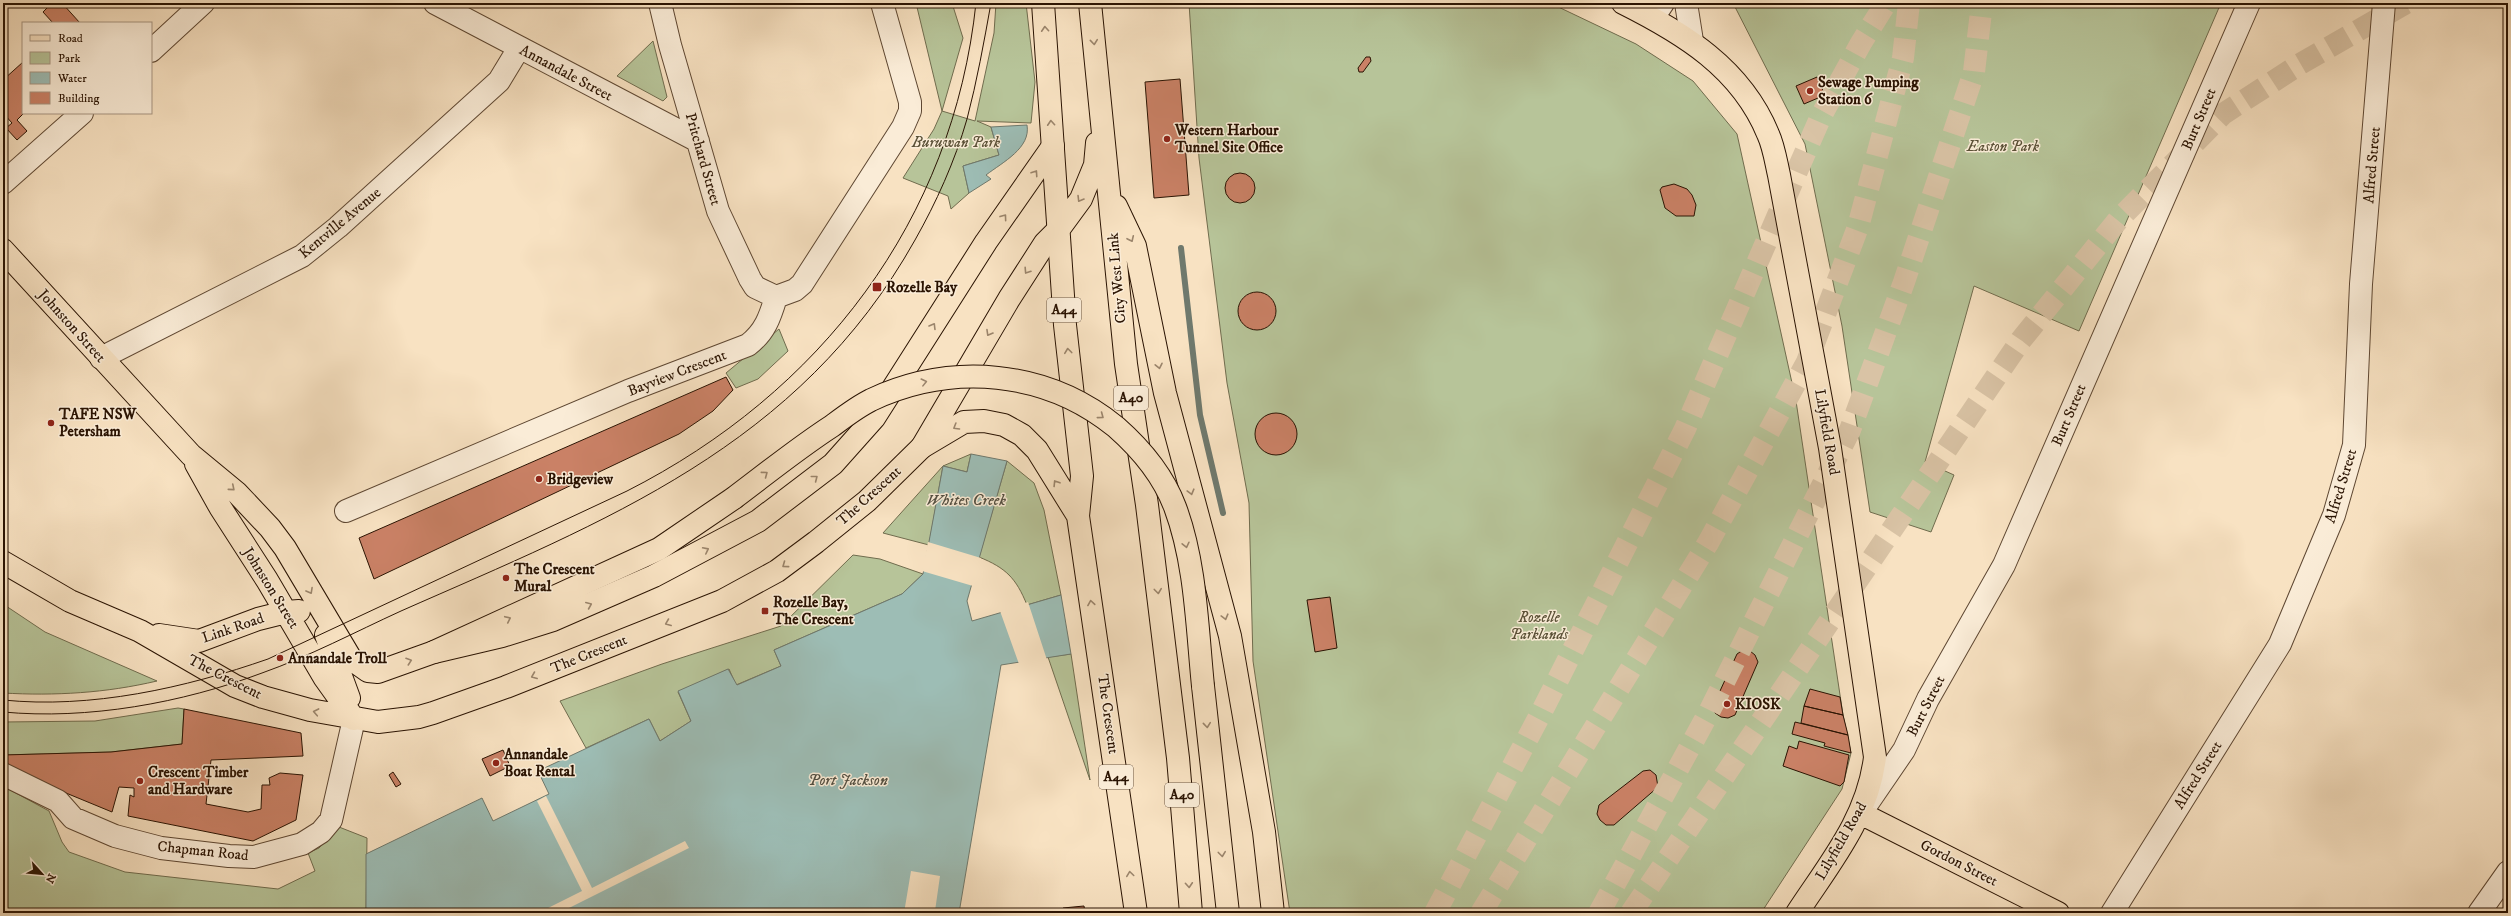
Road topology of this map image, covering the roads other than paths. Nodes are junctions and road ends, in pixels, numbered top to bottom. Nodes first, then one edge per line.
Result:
1 (203, 3) edge
2 (435, 3) edge
3 (660, 3) edge
4 (882, 3) edge
5 (1043, 3) edge
6 (1090, 3) edge
7 (1686, 3) edge
8 (2249, 3) edge
9 (2384, 3) edge
10 (1630, 5) edge
11 (1658, 11) edge
12 (1692, 40) junction
13 (520, 48) junction
14 (152, 50) edge
15 (1101, 112) junction
16 (81, 114) edge
17 (698, 141) junction
18 (1053, 146) junction
19 (3, 183) edge
20 (1109, 191) junction
21 (1052, 236) junction
22 (3, 250) edge
23 (776, 297) junction
24 (101, 358) junction
25 (922, 447) junction
26 (191, 455) junction
27 (346, 511) dead end
28 (1078, 516) junction
29 (3, 562) edge
30 (286, 612) junction
31 (325, 618) junction
32 (140, 631) junction
33 (434, 652) junction
34 (354, 719) junction
35 (3, 774) edge
36 (1860, 813) junction
37 (2508, 872) edge
38 (1229, 909) edge
39 (1136, 913) edge
40 (1191, 913) edge
41 (1273, 913) edge
42 (1797, 913) edge
43 (2058, 913) edge
44 (2112, 913) edge
45 (2479, 913) edge

1 - 14 street
2 - 13 street, Annandale Street
3 - 17 street, Pritchard Street
4 - 23 street
18 -> 5 main road, A44
6 -> 15 main road, City West Link
7 - 12 street
8 - 36 street, Burt Street
9 - 44 street, Alfred Street
10 - 11 main road, Lilyfield Road
11 - 12 main road, Lilyfield Road
12 - 36 main road, Lilyfield Road
13 - 17 street, Annandale Street
13 - 24 street, Kentville Avenue
15 - 20 main road, City West Link
15 -> 21 main road, The Crescent
16 - 19 street
17 - 23 street, Pritchard Street
18 - 21 main road, A44
33 -> 18 main road
20 -> 40 main road, City West Link / A40
20 -> 41 main road
21 -> 25 main road, The Crescent
28 -> 21 main road, A44
22 - 24 main road, Johnston Street
23 - 27 street, Bayview Crescent
24 - 26 main road, Johnston Street
28 -> 25 main road
25 -> 34 main road, The Crescent
26 - 30 main road, Johnston Street
26 -> 31 main road, Johnston Street
39 -> 28 main road, The Crescent / A44
29 - 32 main road, The Crescent
30 - 31 main road, Link Road
30 - 32 main road, Link Road
30 - 34 main road, Johnston Street
31 -> 33 main road, Johnston Street
31 - 34 main road
34 -> 32 main road, The Crescent
33 -> 38 main road, bridge
34 - 35 street, Chapman Road
36 - 42 main road, Lilyfield Road
36 - 43 main road, Gordon Street
37 - 45 street

